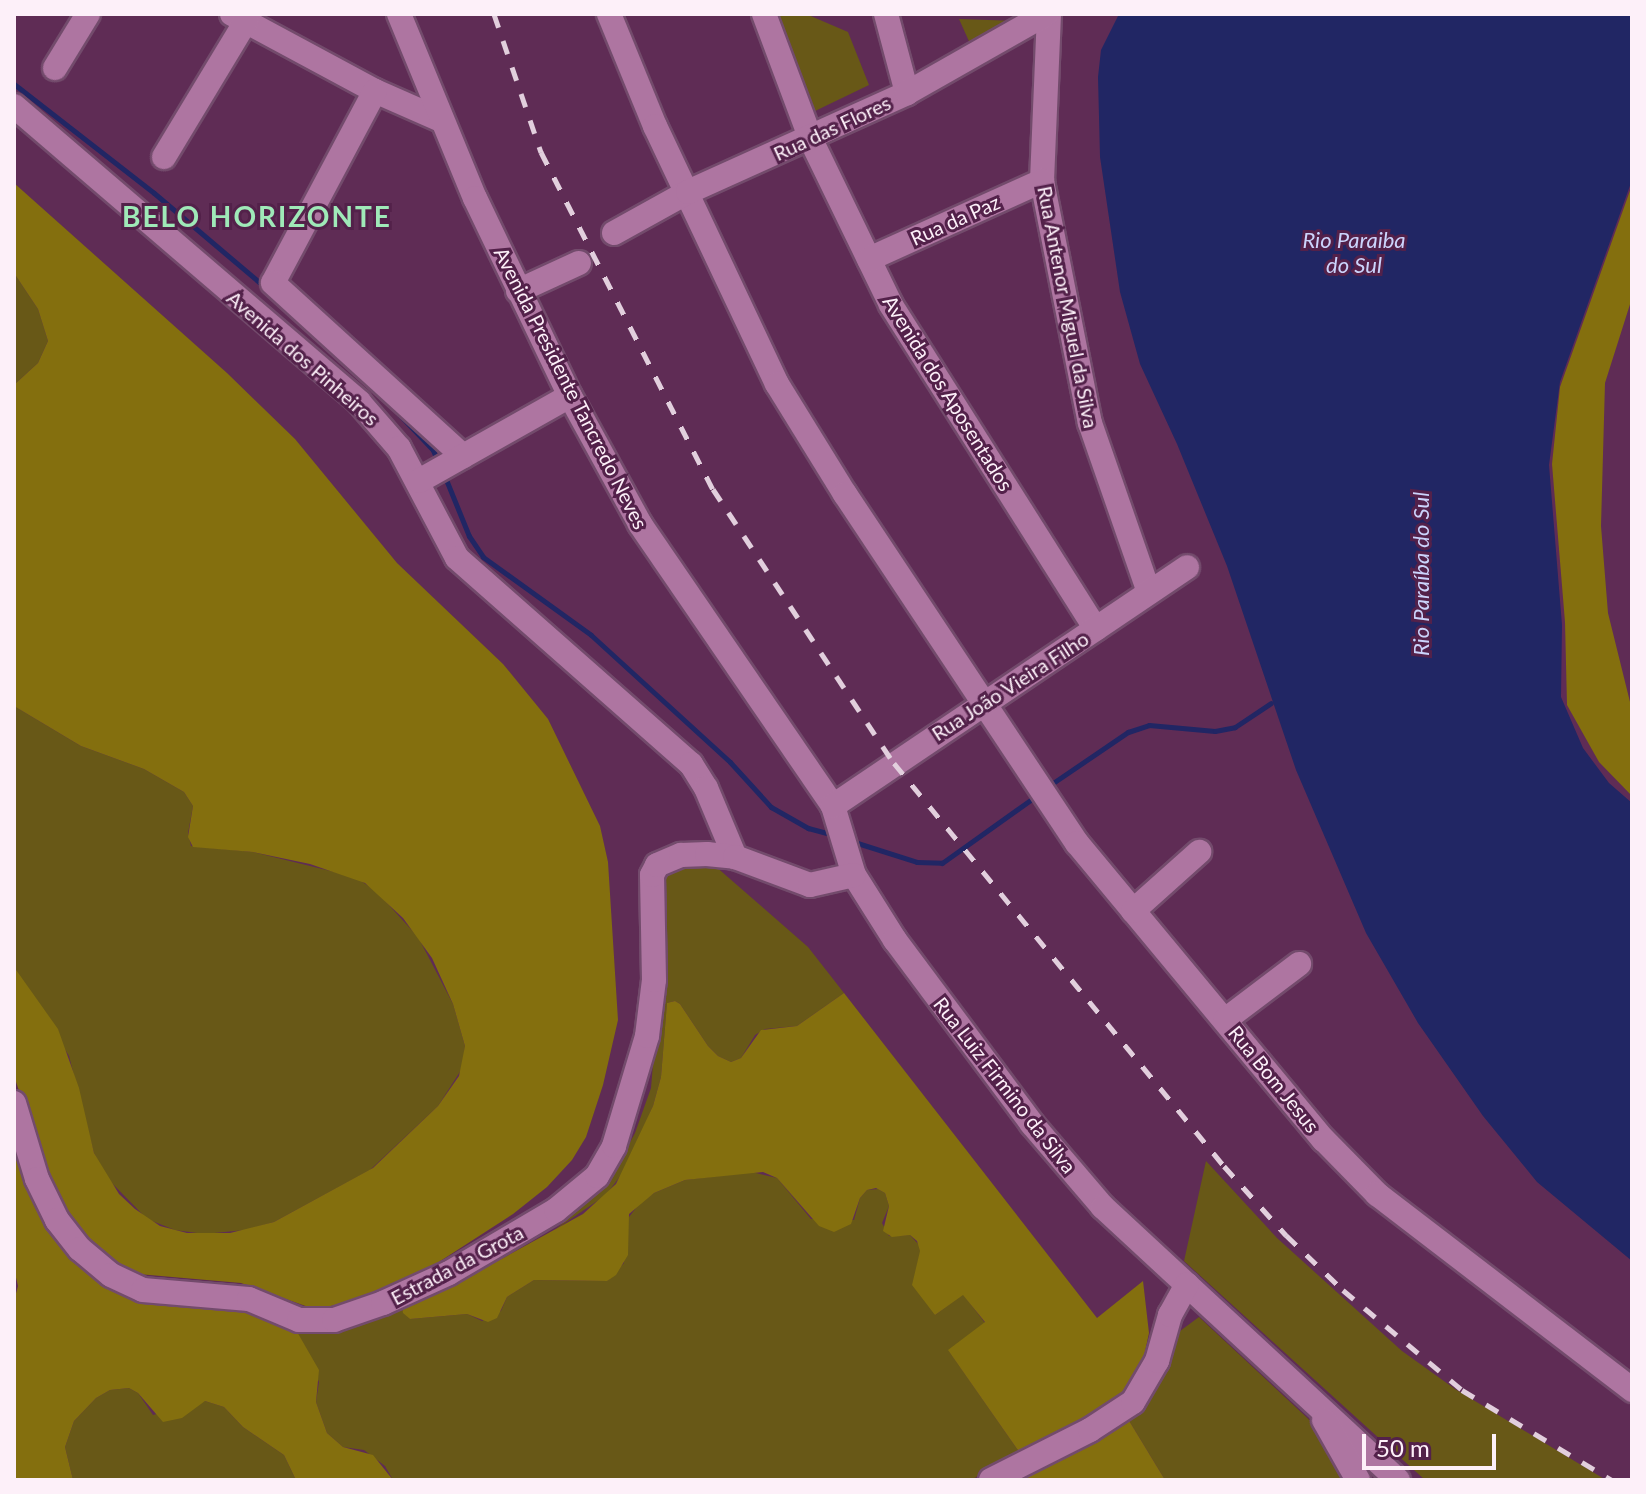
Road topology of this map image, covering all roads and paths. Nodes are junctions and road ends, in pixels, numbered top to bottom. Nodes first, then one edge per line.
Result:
1 (88, 14) edge
2 (399, 14) edge
3 (609, 14) edge
4 (764, 14) edge
5 (886, 14) edge
6 (1048, 14) edge
7 (239, 18) edge
8 (55, 68) dead end
9 (375, 91) junction
10 (907, 93) junction
11 (14, 106) edge
12 (441, 120) junction
13 (811, 140) junction
14 (164, 157) dead end
15 (1042, 181) junction
16 (688, 192) junction
17 (614, 233) dead end
18 (869, 259) junction
19 (579, 263) dead end
20 (518, 291) junction
21 (570, 396) junction
22 (457, 460) junction
23 (424, 478) junction
24 (1187, 567) dead end
25 (1149, 592) junction
26 (1096, 629) junction
27 (984, 702) junction
28 (834, 809) junction
29 (1199, 852) dead end
30 (735, 857) junction
31 (853, 870) junction
32 (1133, 911) junction
33 (1299, 964) dead end
34 (1225, 1020) junction
35 (14, 1103) edge
36 (1187, 1284) junction
37 (1632, 1390) edge
38 (1318, 1407) junction
39 (991, 1480) edge
40 (1358, 1480) edge
41 (1398, 1480) edge

1 - 8 street
2 - 12 street, Avenida Presidente Tancredo Neves
3 - 16 street, Rua Bom Jesus
4 - 13 street, Avenida dos Aposentados
5 - 10 street
6 - 10 street, Rua das Flores
6 - 15 street, Rua Antenor Miguel da Silva
7 - 9 street
7 - 14 street
9 - 12 street
9 - 22 street
10 - 13 street, Rua das Flores
11 - 23 street, Avenida dos Pinheiros
12 - 20 street, Avenida Presidente Tancredo Neves
13 - 16 street, Rua das Flores
13 - 18 street, Avenida dos Aposentados
15 - 18 street, Rua da Paz
15 - 25 street, Rua Antenor Miguel da Silva
16 - 17 street, Rua das Flores
16 - 27 street, Rua Bom Jesus
18 - 26 street, Avenida dos Aposentados
19 - 20 street
20 - 21 street, Avenida Presidente Tancredo Neves
21 - 22 street
21 - 28 street, Avenida Presidente Tancredo Neves
22 - 23 street
23 - 30 street, Avenida dos Pinheiros
24 - 25 street, Rua João Vieira Filho
25 - 26 street, Rua João Vieira Filho
26 - 27 street, Rua João Vieira Filho
27 - 28 street, Rua João Vieira Filho
27 - 32 street, Rua Bom Jesus
28 - 31 street, Avenida Presidente Tancredo Neves
29 - 32 street
30 - 31 street
30 - 35 street, Estrada da Grota
31 - 36 street, Rua Luiz Firmino da Silva
32 - 34 street, Rua Bom Jesus
33 - 34 street
34 - 37 street, Rua Bom Jesus
36 - 38 street, Rua Luiz Firmino da Silva
36 - 39 street
38 - 40 street
38 - 41 street, Rua Luiz Firmino da Silva

